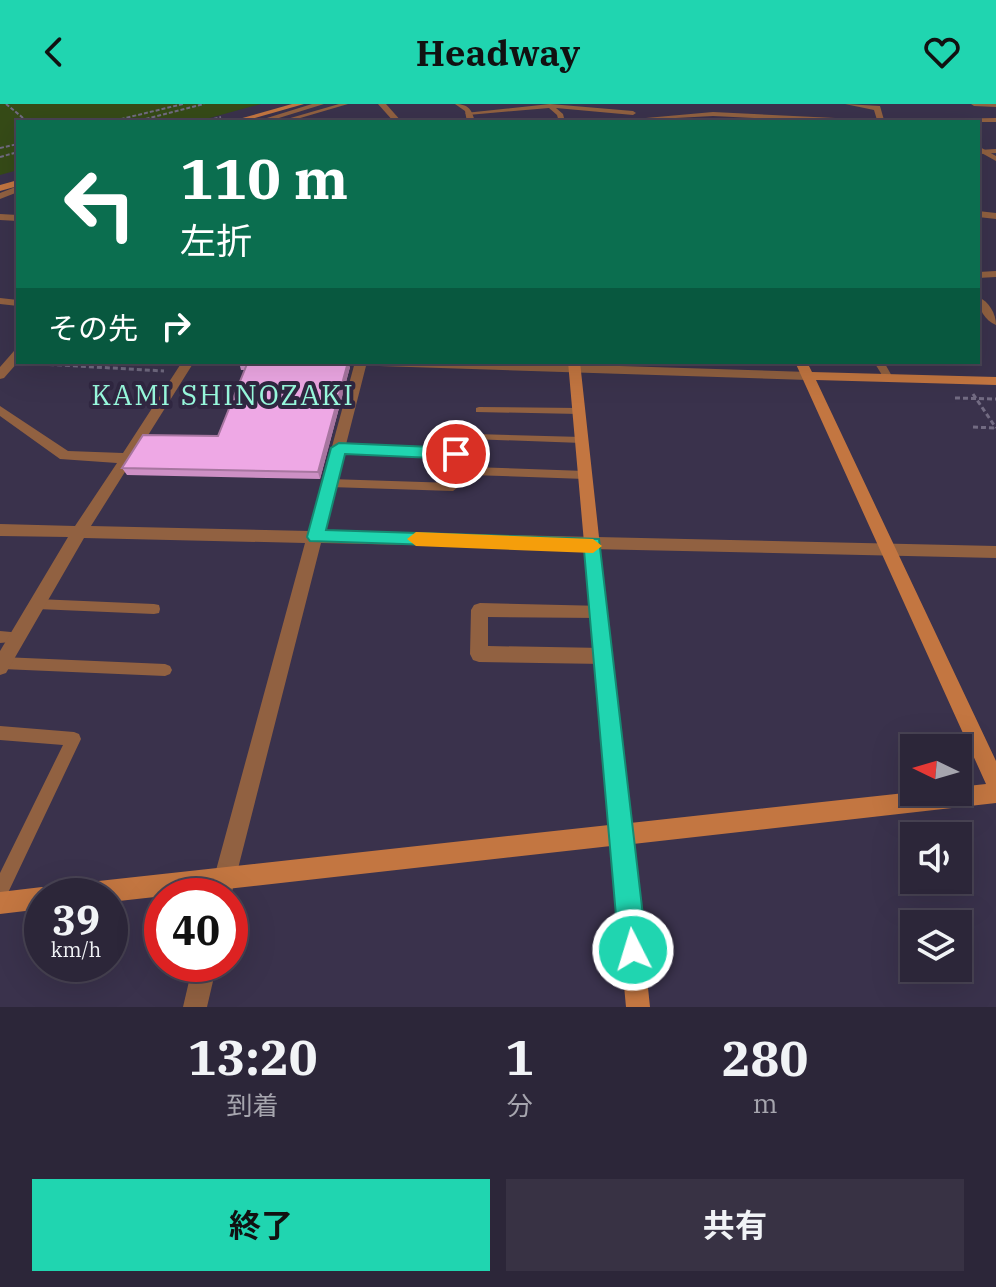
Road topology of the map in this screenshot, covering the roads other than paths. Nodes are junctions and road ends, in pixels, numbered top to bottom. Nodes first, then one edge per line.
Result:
1 (300, 104) edge
2 (320, 104) edge
3 (345, 104) edge
4 (382, 104) edge
5 (459, 104) edge
6 (722, 104) edge
7 (849, 104) edge
8 (974, 104) edge
9 (548, 105) edge
10 (996, 105) edge
11 (642, 106) dead end
12 (876, 106) edge
13 (468, 113) junction
14 (631, 118) edge
15 (711, 118) edge
16 (288, 119) edge
17 (240, 120) edge
18 (396, 120) edge
19 (470, 120) edge
20 (562, 120) edge
21 (796, 120) edge
22 (980, 151) edge
23 (996, 151) edge
24 (996, 159) edge
25 (980, 302) edge
26 (996, 322) edge
27 (14, 358) edge
28 (360, 364) edge
29 (509, 364) edge
30 (880, 364) edge
31 (574, 365) edge
32 (185, 367) edge
33 (804, 369) edge
34 (0, 375) edge
35 (888, 378) junction
36 (996, 381) edge
37 (0, 410) edge
38 (479, 410) dead end
39 (579, 411) junction
40 (475, 437) dead end
41 (582, 440) junction
42 (339, 448) junction
43 (456, 454) dead end
44 (126, 458) junction
45 (471, 471) dead end
46 (585, 475) junction
47 (330, 483) junction
48 (453, 487) dead end
49 (0, 530) edge
50 (79, 533) junction
51 (316, 537) junction
52 (592, 543) junction
53 (889, 551) junction
54 (996, 552) edge
55 (37, 604) junction
56 (154, 609) dead end
57 (599, 611) junction
58 (0, 637) edge
59 (17, 637) junction
60 (604, 656) junction
61 (1, 665) edge
62 (165, 670) dead end
63 (0, 733) edge
64 (996, 783) edge
65 (996, 793) edge
66 (623, 836) junction
67 (225, 878) edge
68 (248, 885) edge
69 (0, 891) edge
70 (24, 900) edge
71 (0, 903) edge
72 (201, 982) edge
73 (195, 1007) edge
74 (638, 1007) edge

1 - 17 street
2 - 16 street
3 - 16 lane
4 - 18 street
5 - 13 street
6 - 15 street
7 - 12 street
8 - 10 lane
9 - 13 lane
9 - 14 lane
9 - 20 lane
11 - 14 street
13 - 19 street
14 - 15 street
15 - 21 street
22 - 23 lane
22 - 24 street
25 - 26 street
27 - 34 street
28 - 42 street
29 - 31 street
30 - 35 lane
31 - 33 street
31 - 39 street
32 - 44 street
33 - 35 street
33 - 53 street
35 - 36 street
37 - 44 street
38 - 39 lane
39 - 41 street
40 - 41 lane
41 - 46 street
42 - 43 lane
42 - 47 street
44 - 50 street
45 - 46 lane
46 - 52 street
47 - 48 lane
47 - 51 street
49 - 50 street
50 - 51 street
50 - 55 street
51 - 52 street
51 - 67 street
52 - 53 street
52 - 57 street
53 - 54 street
53 - 64 street
55 - 56 lane
55 - 59 street
57 - 60 street
57 - 60 street
58 - 59 lane
59 - 61 street
60 - 66 street
61 - 62 lane
63 - 69 lane
65 - 66 street
66 - 68 street
66 - 74 street
70 - 71 street
72 - 73 street

